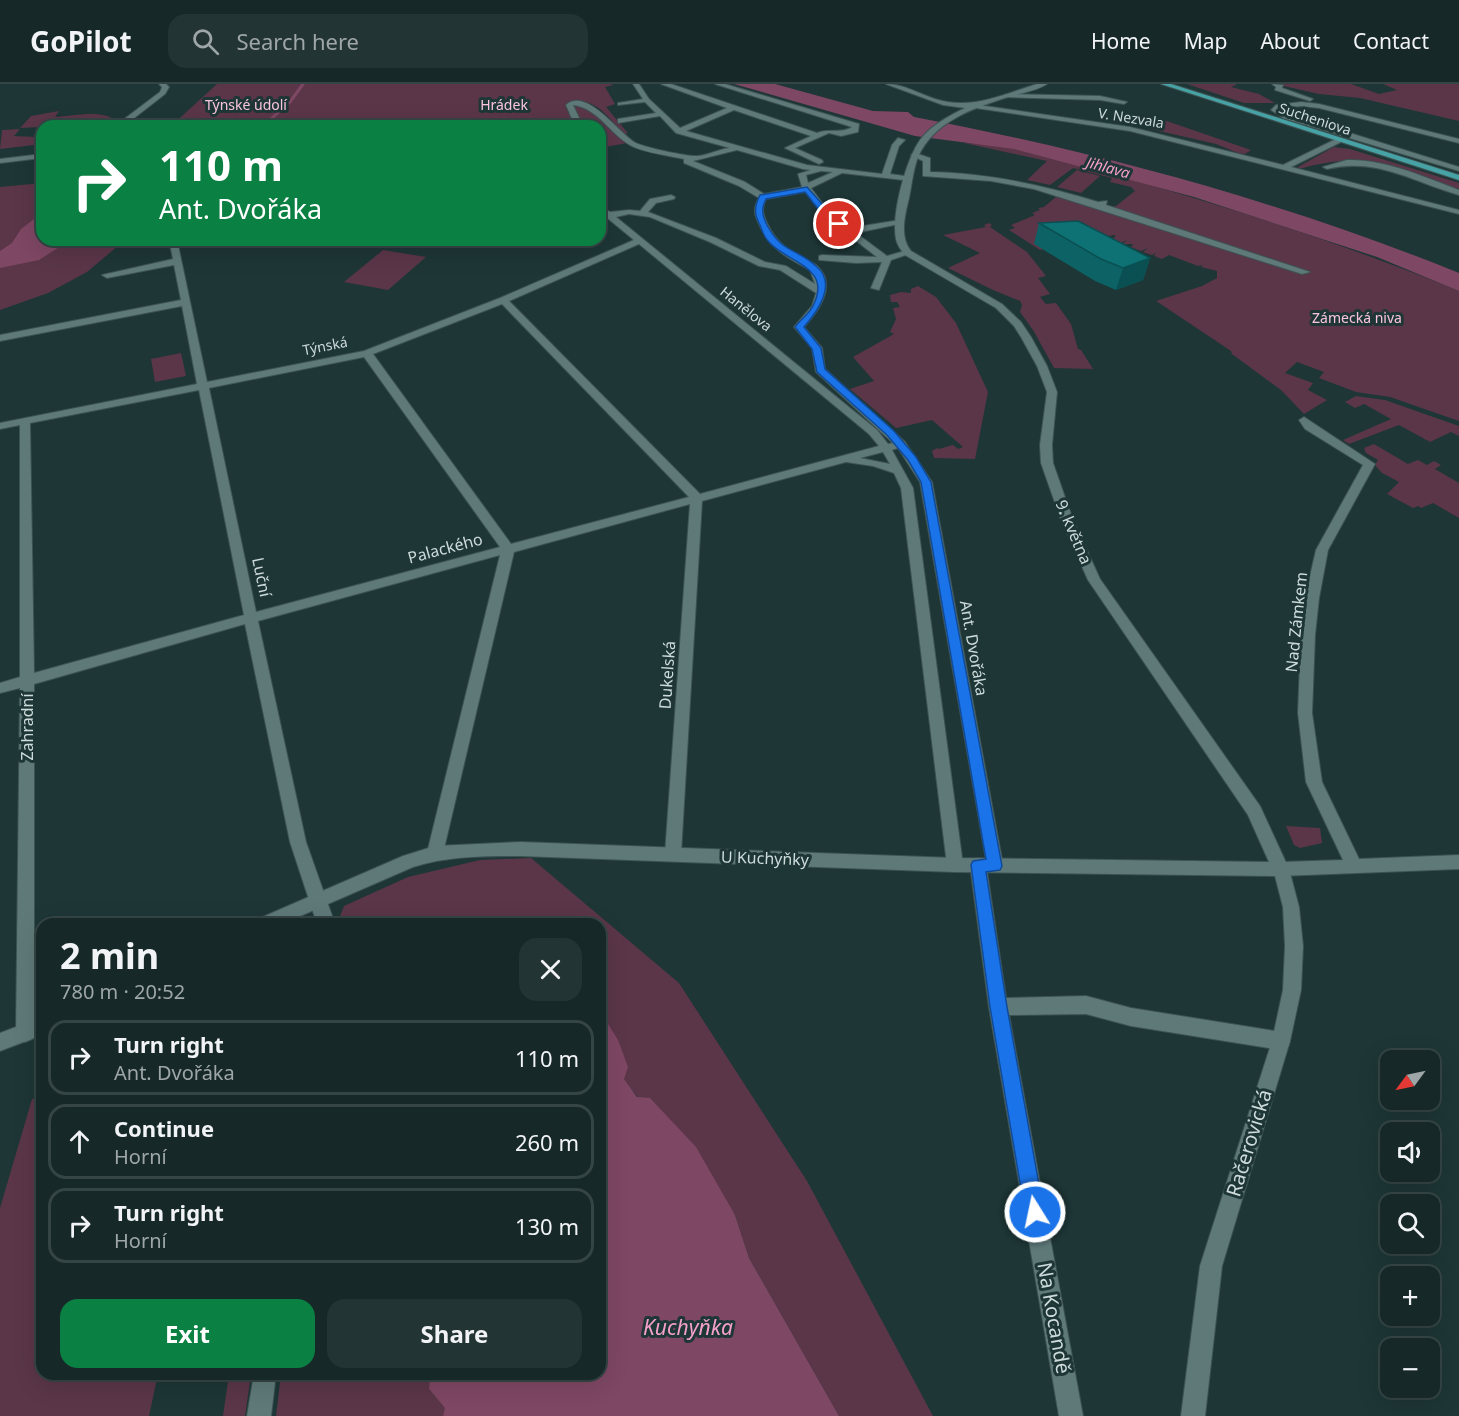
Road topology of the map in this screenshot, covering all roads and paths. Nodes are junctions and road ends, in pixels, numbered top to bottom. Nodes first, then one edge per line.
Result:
1 (162, 84) edge
2 (636, 84) edge
3 (664, 84) edge
4 (718, 84) edge
5 (889, 84) edge
6 (1030, 84) edge
7 (1044, 84) edge
8 (1164, 84) edge
9 (1275, 84) edge
10 (1006, 96) junction
11 (1313, 99) dead end
12 (646, 100) junction
13 (1124, 102) dead end
14 (980, 103) junction
15 (620, 104) dead end
16 (945, 104) junction
17 (971, 106) junction
18 (1325, 107) junction
19 (732, 108) junction
20 (660, 114) junction
21 (957, 114) junction
22 (127, 120) edge
23 (576, 120) edge
24 (605, 120) edge
25 (606, 121) edge
26 (621, 121) dead end
27 (1425, 123) dead end
28 (679, 131) junction
29 (815, 135) junction
30 (804, 139) junction
31 (1338, 140) junction
32 (1459, 141) edge
33 (899, 143) dead end
34 (822, 146) dead end
35 (647, 150) junction
36 (742, 150) junction
37 (915, 155) junction
38 (36, 157) edge
39 (0, 161) edge
40 (1327, 167) dead end
41 (1284, 168) junction
42 (1459, 169) edge
43 (840, 171) junction
44 (883, 177) junction
45 (915, 177) junction
46 (1459, 178) edge
47 (939, 181) dead end
48 (807, 188) junction
49 (1459, 192) edge
50 (671, 197) dead end
51 (763, 197) junction
52 (606, 212) edge
53 (1459, 212) edge
54 (643, 213) junction
55 (610, 215) junction
56 (900, 223) junction
57 (850, 231) junction
58 (639, 241) junction
59 (174, 246) edge
60 (908, 253) junction
61 (822, 258) dead end
62 (887, 260) junction
63 (178, 261) junction
64 (1305, 272) dead end
65 (107, 275) dead end
66 (876, 288) dead end
67 (821, 292) junction
68 (503, 300) junction
69 (187, 302) junction
70 (0, 338) edge
71 (367, 353) junction
72 (202, 384) junction
73 (25, 420) junction
74 (1304, 420) dead end
75 (0, 426) edge
76 (873, 432) junction
77 (901, 444) junction
78 (887, 448) junction
79 (840, 460) junction
80 (900, 471) junction
81 (696, 497) junction
82 (508, 549) junction
83 (253, 619) junction
84 (27, 681) junction
85 (0, 688) edge
86 (435, 853) junction
87 (673, 854) junction
88 (1459, 862) edge
89 (955, 865) junction
90 (986, 865) junction
91 (1354, 865) junction
92 (1281, 869) junction
93 (318, 899) junction
94 (277, 918) edge
95 (324, 918) edge
96 (999, 1007) junction
97 (33, 1030) edge
98 (1281, 1041) junction
99 (0, 1042) edge
100 (264, 1380) edge
101 (259, 1416) edge
102 (1071, 1416) edge
103 (1193, 1416) edge

1 - 22 street
2 - 12 street
3 - 19 street
4 - 29 street
5 - 16 street
6 - 14 street
7 - 10 street
8 - 31 main road, Sucheniova
9 - 11 street
10 - 13 street
10 - 14 street
12 - 15 street
12 - 20 street
14 - 17 street
16 - 17 street, V. Nezvala
16 - 21 street
17 - 21 street
17 - 41 street, V. Nezvala
18 - 27 street
18 - 32 street
18 - 42 street
19 - 28 street
19 - 29 street
20 - 26 street
20 - 28 street
21 - 37 street
23 - 24 street
25 - 35 street
28 - 36 street
29 - 30 street
30 - 34 street
30 - 43 street
31 - 41 street
31 - 46 main road, Sucheniova
33 - 44 street
35 - 36 street
35 - 51 street
36 - 43 street
37 - 45 street
37 - 45 street
38 - 39 street
40 - 49 street
41 - 53 street, V. Nezvala
43 - 44 street
43 - 48 street
43 - 48 street
44 - 45 street
45 - 47 street
45 - 56 street
45 - 64 street
48 - 51 street
48 - 57 street
50 - 54 street
51 - 67 street
52 - 55 street, Hanělova
54 - 55 street
54 - 67 street
55 - 58 street, Hanělova
56 - 57 street
56 - 60 street
57 - 62 street
58 - 68 street, Týnská
58 - 76 street, Hanělova
59 - 63 street, Luční
60 - 62 street
60 - 92 street, 9. května
61 - 62 street
62 - 66 street
63 - 65 street
63 - 69 street, Luční
67 - 77 street, Ant. Dvořáka
68 - 71 street, Týnská
68 - 81 street
69 - 70 street
69 - 72 street, Luční
71 - 72 street, Týnská
71 - 82 street
72 - 73 street, Týnská
72 - 83 street, Luční
73 - 75 street, Týnská
73 - 84 street, Zahradní
74 - 91 street, Nad Zámkem
76 - 78 street, Hanělova
76 - 79 street
77 - 78 street, Palackého
77 - 90 street, Ant. Dvořáka
78 - 79 street, Palackého
78 - 80 street, Hanělova
79 - 80 street
79 - 81 street, Palackého
80 - 89 street
81 - 82 street, Palackého
81 - 87 street, Dukelská
82 - 83 street, Palackého
82 - 86 street
83 - 84 street, Palackého
83 - 93 street, Luční
84 - 85 street, Palackého
84 - 97 street, Zahradní
86 - 87 street, U Kuchyňky
86 - 93 street, U Kuchyňky
87 - 89 street, U Kuchyňky
88 - 91 street, U Kuchyňky
89 - 90 street, U Kuchyňky
90 - 92 street, U Kuchyňky
90 - 96 street, Na Kocandě
91 - 92 street, U Kuchyňky
92 - 98 street, Račerovická
93 - 94 street, U Kuchyňky
93 - 95 street, Luční
96 - 98 street
96 - 102 street, Na Kocandě
97 - 99 street
98 - 103 street, Račerovická
100 - 101 street

